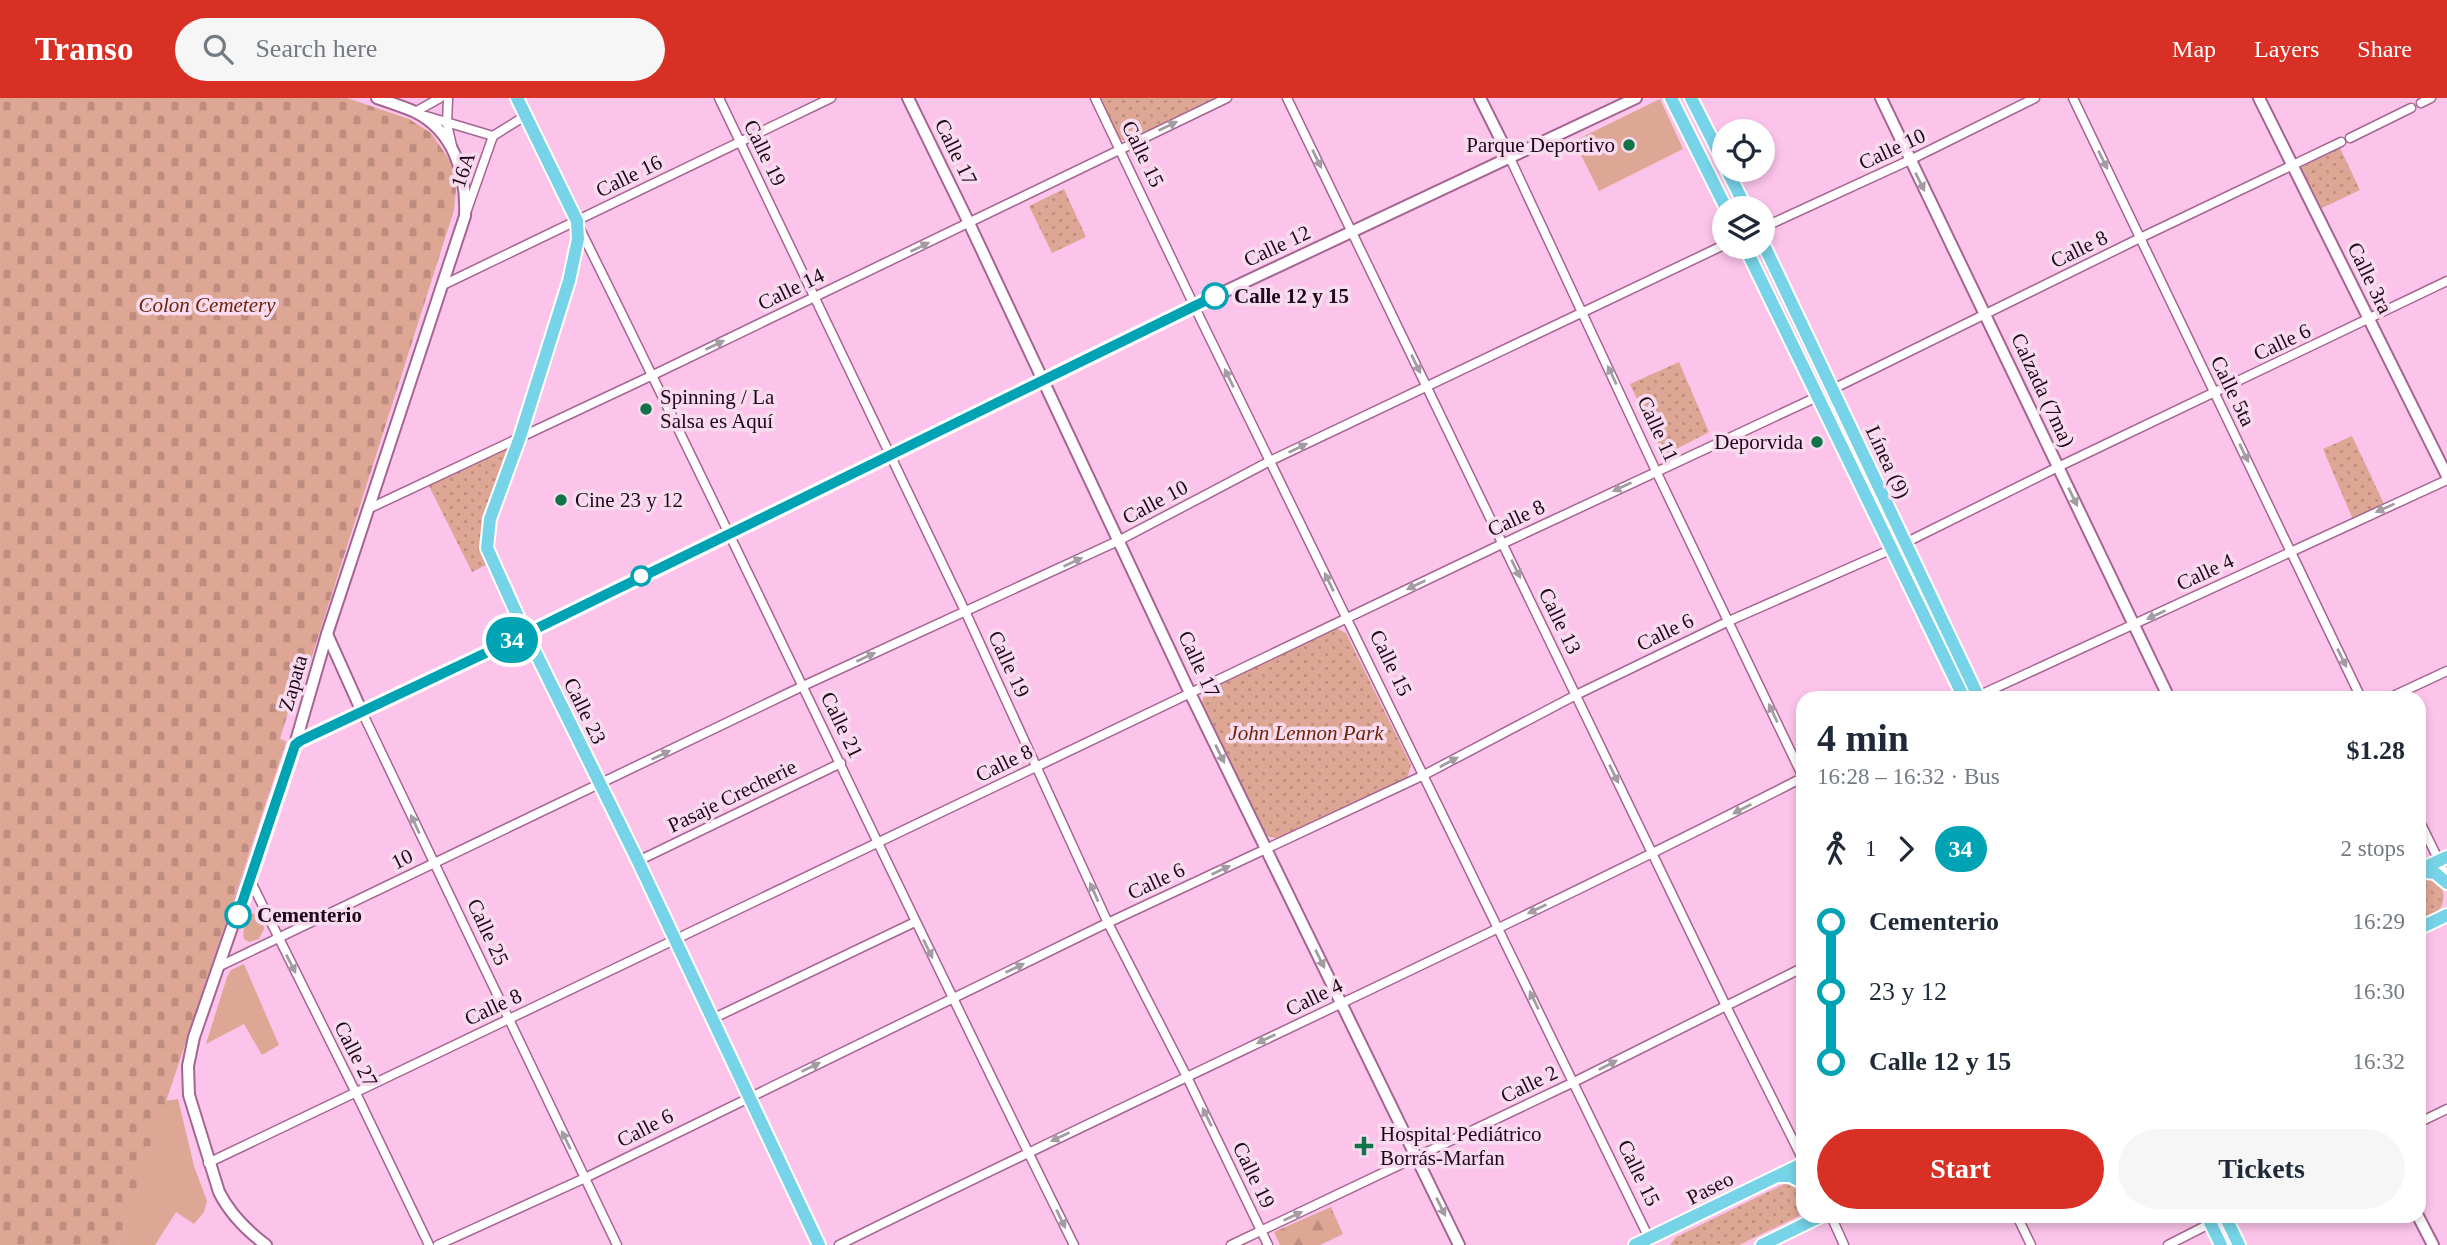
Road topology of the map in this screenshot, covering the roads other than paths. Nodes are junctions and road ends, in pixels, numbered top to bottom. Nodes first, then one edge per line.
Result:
1 (377, 98) edge
2 (440, 98) edge
3 (449, 98) edge
4 (517, 98) edge
5 (719, 98) edge
6 (831, 98) edge
7 (908, 98) edge
8 (1095, 98) edge
9 (1227, 98) edge
10 (1287, 98) edge
11 (1480, 98) edge
12 (1636, 98) edge
13 (1671, 98) edge
14 (1691, 98) edge
15 (1881, 98) edge
16 (2035, 98) edge
17 (2073, 98) edge
18 (2259, 98) edge
19 (2431, 98) edge
20 (2421, 103) dead end
21 (2411, 108) dead end
22 (415, 112) junction
23 (525, 116) junction
24 (447, 124) junction
25 (493, 136) junction
26 (2350, 138) dead end
27 (1712, 139) edge
28 (740, 142) junction
29 (2341, 142) dead end
30 (1119, 150) junction
31 (455, 153) junction
32 (1509, 156) junction
33 (1910, 160) junction
34 (2293, 166) junction
35 (1720, 196) edge
36 (465, 216) junction
37 (577, 221) junction
38 (1775, 222) edge
39 (969, 223) junction
40 (1352, 232) junction
41 (2140, 238) junction
42 (1712, 251) edge
43 (1751, 259) edge
44 (1771, 259) edge
45 (2447, 281) edge
46 (441, 286) junction
47 (815, 297) junction
48 (1194, 306) junction
49 (1583, 313) junction
50 (1986, 314) junction
51 (2369, 320) junction
52 (653, 375) junction
53 (1042, 380) junction
54 (1426, 386) junction
55 (1833, 389) junction
56 (2215, 393) junction
57 (1817, 397) junction
58 (520, 437) junction
59 (891, 456) junction
60 (1270, 461) junction
61 (2058, 467) junction
62 (1656, 471) junction
63 (2447, 478) edge
64 (368, 509) junction
65 (730, 533) junction
66 (1120, 540) junction
67 (1504, 543) junction
68 (1905, 543) junction
69 (1890, 550) junction
70 (2290, 551) junction
71 (965, 611) junction
72 (1347, 619) junction
73 (1729, 621) junction
74 (2134, 625) junction
75 (526, 633) junction
76 (327, 634) junction
77 (2447, 671) edge
78 (803, 686) junction
79 (1960, 691) edge
80 (1976, 691) edge
81 (1992, 691) edge
82 (2166, 691) edge
83 (2358, 691) edge
84 (2404, 691) edge
85 (1190, 693) junction
86 (1577, 695) junction
87 (362, 712) junction
88 (302, 722) junction
89 (327, 728) junction
90 (295, 745) junction
91 (841, 763) junction
92 (1796, 764) edge
93 (1038, 766) junction
94 (1424, 775) junction
95 (1796, 780) edge
96 (600, 785) junction
97 (2426, 831) edge
98 (879, 843) junction
99 (1266, 849) junction
100 (1653, 854) junction
101 (2443, 859) edge
102 (638, 861) junction
103 (434, 863) junction
104 (2426, 867) edge
105 (2426, 872) edge
106 (2447, 877) edge
107 (250, 880) junction
108 (2447, 883) edge
109 (2445, 915) edge
110 (915, 922) junction
111 (1108, 923) junction
112 (2426, 925) edge
113 (1499, 928) junction
114 (278, 939) junction
115 (675, 939) junction
116 (220, 966) junction
117 (1796, 971) edge
118 (952, 999) junction
119 (1341, 1003) junction
120 (1726, 1006) junction
121 (507, 1019) junction
122 (712, 1019) junction
123 (1187, 1077) junction
124 (1574, 1082) junction
125 (355, 1091) junction
126 (749, 1096) junction
127 (2447, 1110) edge
128 (2426, 1119) edge
129 (1796, 1146) edge
130 (1028, 1152) junction
131 (1417, 1158) junction
132 (208, 1163) junction
133 (1796, 1167) edge
134 (584, 1178) junction
135 (1772, 1178) junction
136 (1796, 1179) edge
137 (1801, 1223) edge
138 (1833, 1223) edge
139 (2020, 1223) edge
140 (2203, 1223) edge
141 (2210, 1223) edge
142 (2228, 1223) edge
143 (2422, 1223) edge
144 (1675, 1227) junction
145 (1261, 1230) junction
146 (1651, 1242) edge
147 (266, 1245) edge
148 (429, 1245) edge
149 (438, 1245) edge
150 (617, 1245) edge
151 (819, 1245) edge
152 (839, 1245) edge
153 (1074, 1245) edge
154 (1231, 1245) edge
155 (1268, 1245) edge
156 (1459, 1245) edge
157 (1635, 1245) edge
158 (1665, 1245) edge
159 (1762, 1245) edge
160 (1844, 1245) edge
161 (2031, 1245) edge
162 (2168, 1245) edge
163 (2221, 1245) edge
164 (2239, 1245) edge
165 (2433, 1245) edge

1 - 22 main road, Zapata
2 - 22 street
3 - 24 street
4 - 23 main road, Calle 23
5 - 28 street, Calle 19
6 - 28 street, Calle 16
7 - 39 main road, Calle 17
8 - 30 street, Calle 15
30 -> 9 street, Calle 14
10 -> 40 street, Calle 13
11 - 32 main road, Calle 11
12 - 32 main road, Calle 12
13 - 35 main road
14 - 27 main road
15 - 33 main road, Calzada (7ma)
16 - 33 street, Calle 10
17 -> 41 street, Calle 5ta
18 - 34 main road, Calle 3ra
19 - 20 street
21 - 26 street
22 - 24 street, 16A
22 - 31 main road, Zapata
23 - 25 street, 16A
23 - 37 main road, Calle 23
24 - 25 street, 16A
24 - 31 street
25 - 36 street, 16A
28 - 37 street, Calle 16
28 - 47 street, Calle 19
29 - 34 street, Calle 8
30 - 39 street, Calle 14
30 - 48 street, Calle 15
31 - 36 main road, Zapata
32 - 40 main road, Calle 12
32 - 49 street, Calle 11
33 - 38 street, Calle 10
33 -> 50 main road, Calzada (7ma)
34 - 41 street, Calle 8
34 - 51 main road, Calle 3ra
36 - 46 main road, Zapata
37 - 46 street, Calle 16
37 - 52 street, Calle 21
37 - 58 main road, Calle 23
47 -> 39 street, Calle 14
39 - 53 main road, Calle 17
40 - 48 main road, Calle 12
40 -> 54 street, Calle 13
41 - 50 street, Calle 8
41 - 56 street, Calle 5ta
42 - 49 street, Calle 10
43 - 57 main road, Línea (9)
44 - 55 main road, Línea (9)
45 - 51 street, Calle 6
46 - 64 main road, Zapata
52 -> 47 street, Calle 14
47 - 59 street, Calle 19
48 - 53 main road, Calle 12
60 -> 48 street, Calle 15
49 - 54 street, Calle 10
62 -> 49 street, Calle 11
50 - 55 street, Calle 8
50 - 61 main road, Calzada (7ma)
51 - 56 street, Calle 6
51 - 63 main road, Calle 3ra
52 - 58 street, Calle 14
52 - 65 street, Calle 21
53 - 59 main road, Calle 12
53 - 66 main road, Calle 17
60 -> 54 street, Calle 10
54 - 67 street, Calle 13
55 - 68 main road, Línea (9)
56 - 61 street, Calle 6
56 -> 70 street, Calle 5ta
57 - 62 street, Calle 8
57 - 69 main road, Línea (9)
58 - 64 street, Calle 14
58 - 75 main road, Calle 23
59 - 65 main road, Calle 12
59 - 71 street, Calle 19
60 - 66 street, Calle 10
72 -> 60 street, Calle 15
61 - 68 street, Calle 6
61 -> 74 main road, Calzada (7ma)
62 -> 67 street, Calle 8
62 - 73 street, Calle 11
63 -> 70 street, Calle 4
64 - 76 main road, Zapata
65 - 75 main road, Calle 12
65 - 78 street, Calle 21
71 -> 66 street, Calle 10
66 - 85 main road, Calle 17
67 -> 72 street, Calle 8
67 -> 86 street, Calle 13
68 - 80 main road, Línea (9)
69 - 73 street, Calle 6
69 - 79 main road, Línea (9)
70 -> 74 street, Calle 4
70 -> 83 street, Calle 5ta
78 -> 71 street, Calle 10
71 - 93 street, Calle 19
72 - 85 street, Calle 8
72 - 94 street, Calle 15
73 - 86 street, Calle 6
92 -> 73 street, Calle 11
74 - 81 street, Calle 4
74 - 82 main road, Calzada (7ma)
75 - 87 main road, Calle 12
75 - 96 main road, Calle 23
76 - 87 main road, Calle 25
76 - 88 main road, Zapata
77 - 84 street
78 - 91 street, Calle 21
96 -> 78 street, Calle 10
85 - 93 street, Calle 8
85 -> 99 main road, Calle 17
94 -> 86 street, Calle 6
86 -> 100 street, Calle 13
87 - 89 main road, Calle 12
103 -> 87 street, Calle 25
88 - 89 main road
88 - 90 main road, Zapata
89 - 90 main road, Calle 12
90 - 107 main road, Zapata
91 - 98 street, Calle 21
91 - 102 street, Pasaje Crecherie
93 - 98 street, Calle 8
111 -> 93 street, Calle 19
94 - 99 street, Calle 6
94 - 113 street, Calle 15
95 -> 100 street, Calle 4
96 - 102 main road, Calle 23
96 - 103 street, 10
97 - 101 street
98 - 110 street, Calle 21
98 - 115 street, Calle 8
111 -> 99 street, Calle 6
99 -> 119 main road, Calle 17
100 -> 113 street, Calle 4
100 - 120 street, Calle 13
101 - 104 main road
101 - 106 street
102 - 115 main road, Calle 23
103 - 114 street, 10
103 - 121 street, Calle 25
105 - 108 main road
107 - 114 street, Calle 27
107 - 116 main road, Zapata
109 - 112 main road
110 -> 118 street, Calle 21
110 - 122 street
118 -> 111 street, Calle 6
111 - 123 street, Calle 19
113 - 119 street, Calle 4
124 -> 113 street, Calle 15
114 - 116 street, 10
114 -> 125 street, Calle 27
115 - 121 street, Calle 8
115 - 122 main road, Calle 23
116 - 132 main road, Zapata
117 - 120 street, Calle 2
126 -> 118 street, Calle 6
118 - 130 street, Calle 21
119 -> 123 street, Calle 4
119 - 131 main road, Calle 17
124 -> 120 street, Calle 2
120 - 129 street, Calle 13
121 - 125 street, Calle 8
134 -> 121 street, Calle 25
122 - 126 main road, Calle 23
123 -> 130 street, Calle 4
145 -> 123 street, Calle 19
124 - 131 street, Calle 2
124 - 146 street, Calle 15
125 - 132 street, Calle 8
125 - 148 street, Calle 27
126 - 134 street, Calle 6
126 - 151 main road, Calle 23
127 - 128 street
130 - 152 street, Calle 4
130 -> 153 street, Calle 21
145 -> 131 street, Calle 2
131 -> 156 main road, Calle 17
132 - 147 main road, Zapata
133 - 135 main road, Paseo
134 - 149 street, Calle 6
134 - 150 street, Calle 25
135 - 136 main road
135 - 144 main road, Paseo
137 - 159 main road
138 - 160 street
139 - 161 street
140 - 162 street
141 - 163 main road
142 - 164 main road
143 - 165 main road
144 - 146 main road, Paseo
144 - 158 main road
145 - 154 street, Calle 2
145 - 155 street, Calle 19
146 - 157 main road, Paseo

